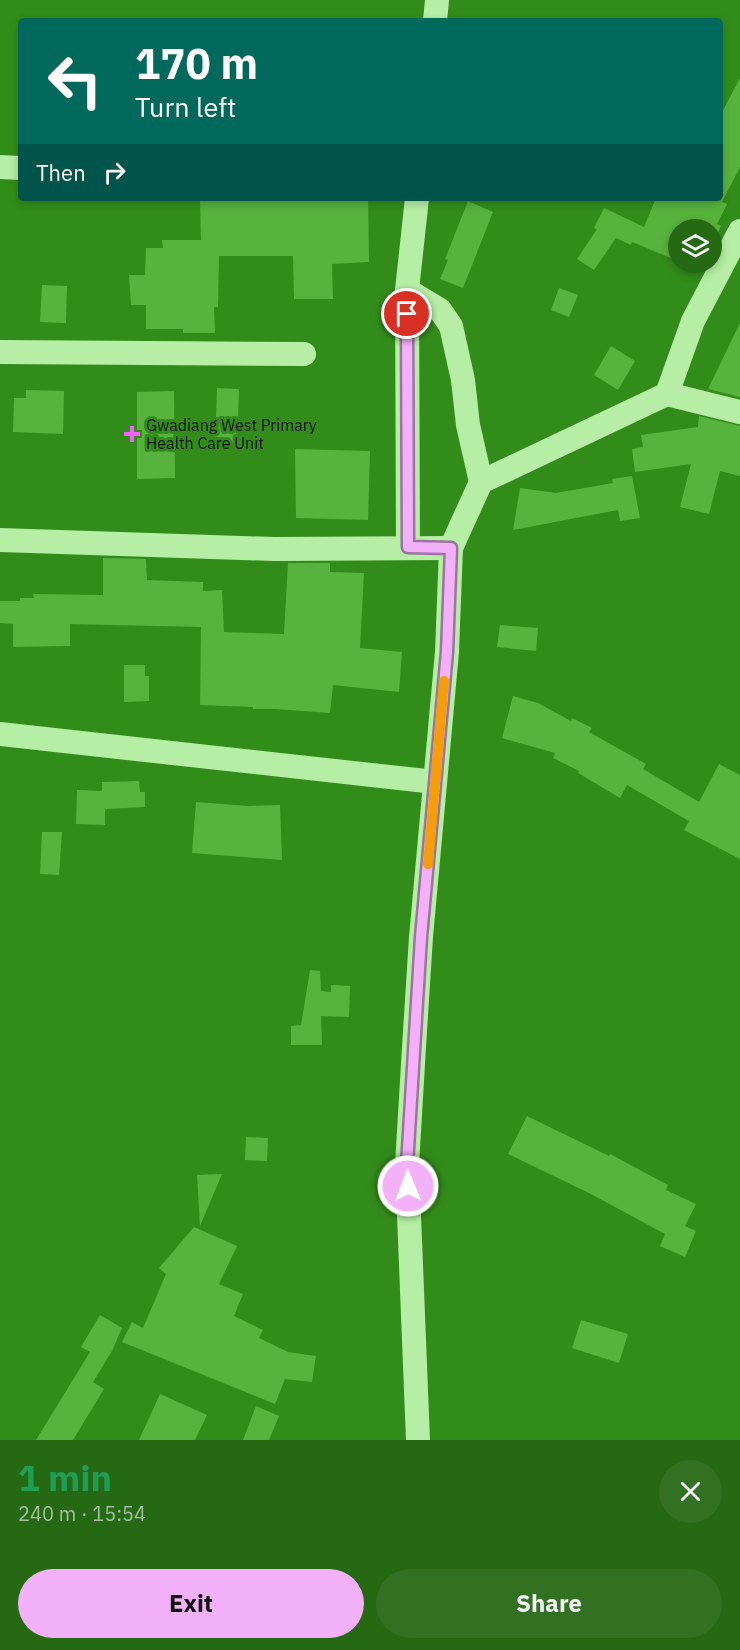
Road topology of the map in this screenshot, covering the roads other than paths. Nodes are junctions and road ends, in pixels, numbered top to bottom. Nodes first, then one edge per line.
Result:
1 (438, 0) edge
2 (435, 18) edge
3 (0, 167) edge
4 (18, 168) edge
5 (417, 201) edge
6 (740, 231) edge
7 (407, 290) junction
8 (0, 352) edge
9 (304, 354) dead end
10 (667, 394) junction
11 (740, 412) edge
12 (481, 482) junction
13 (0, 540) edge
14 (408, 547) junction
15 (451, 548) junction
16 (0, 734) edge
17 (435, 782) junction
18 (418, 1440) edge

1 - 2 street
3 - 4 street
5 - 7 street
6 - 10 street
7 - 12 street
7 - 14 street
8 - 9 street
10 - 11 street
10 - 12 street
12 - 15 street
13 - 14 street
14 - 15 street
15 - 17 street
16 - 17 street
17 - 18 street

